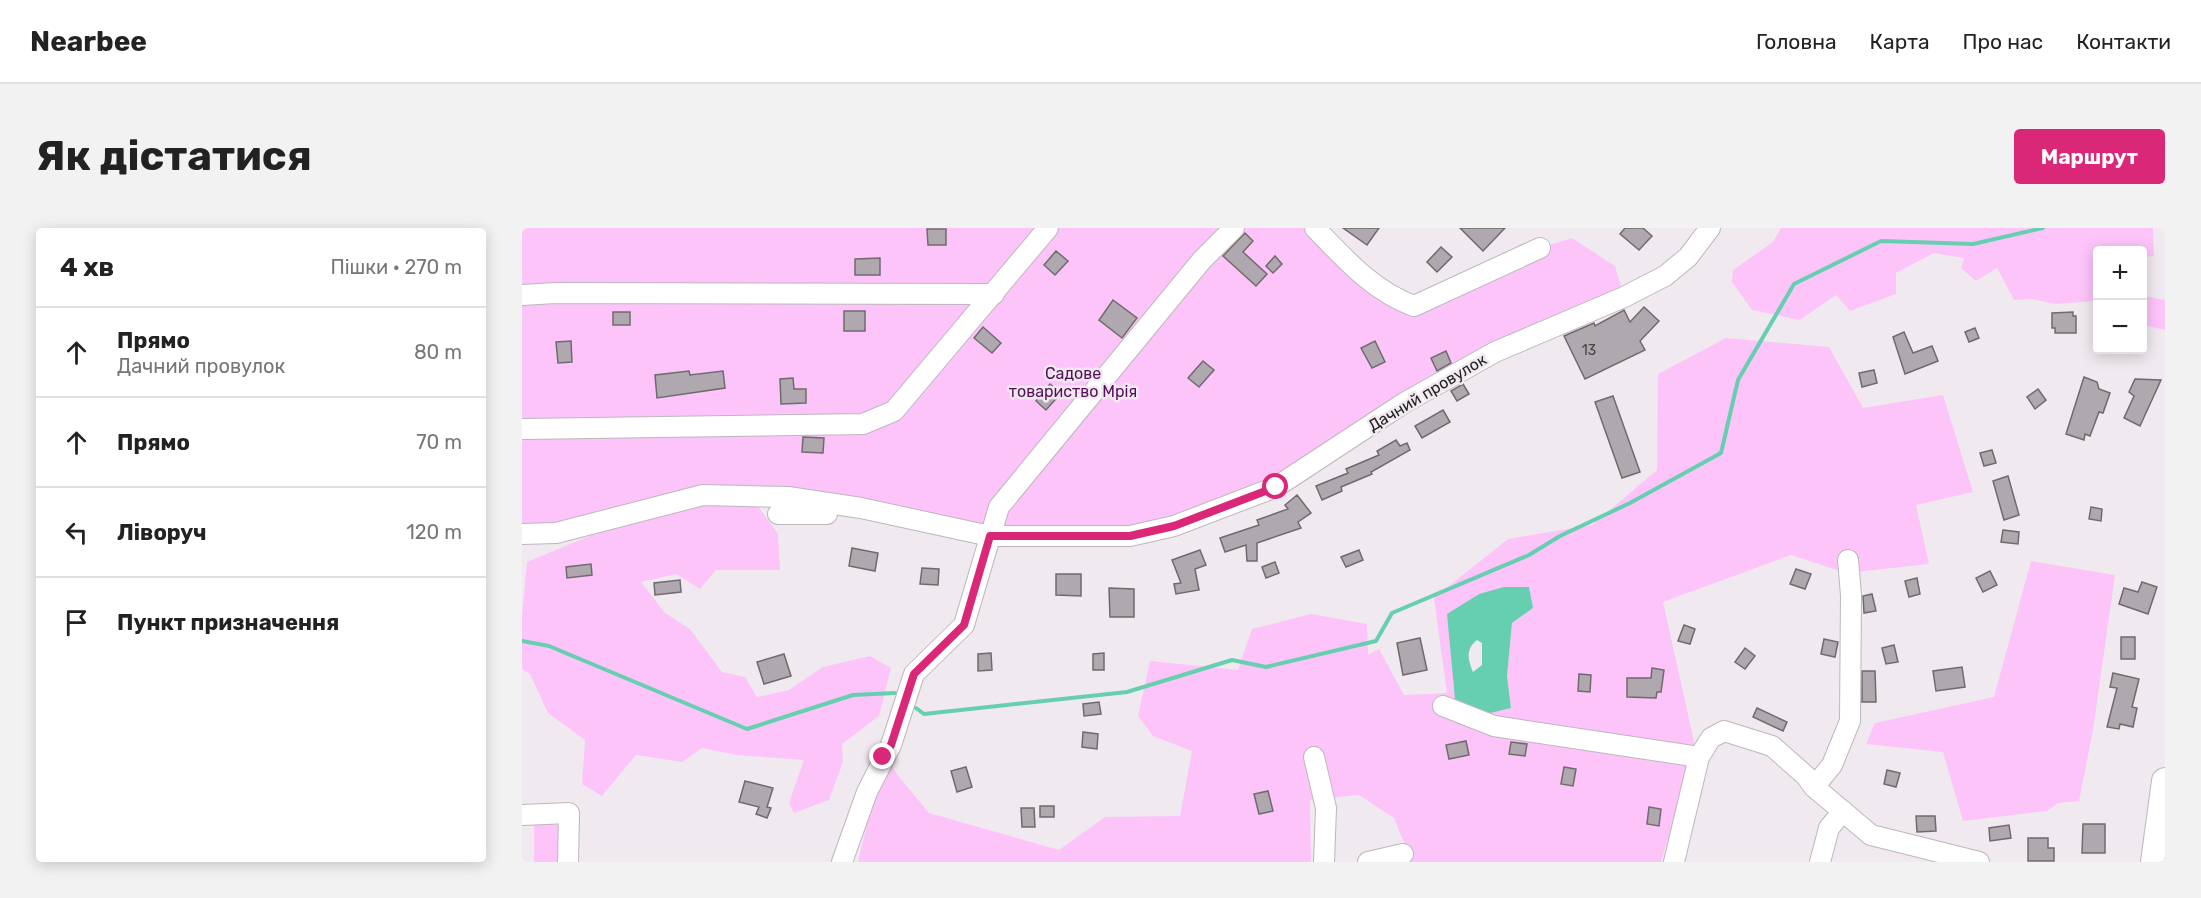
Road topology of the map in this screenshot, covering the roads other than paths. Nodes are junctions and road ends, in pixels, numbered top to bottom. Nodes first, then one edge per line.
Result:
1 (1048, 228) edge
2 (1234, 228) edge
3 (1315, 228) edge
4 (1710, 228) edge
5 (1540, 248) dead end
6 (994, 294) junction
7 (522, 295) edge
8 (522, 429) edge
9 (778, 514) dead end
10 (522, 534) edge
11 (990, 536) junction
12 (1848, 560) dead end
13 (1443, 706) dead end
14 (1314, 757) dead end
15 (1700, 757) junction
16 (2165, 781) edge
17 (1814, 787) junction
18 (1843, 811) junction
19 (522, 815) edge
20 (1403, 854) dead end
21 (568, 862) edge
22 (842, 862) edge
23 (1324, 862) edge
24 (1368, 862) edge
25 (1674, 862) edge
26 (1820, 862) edge
27 (1979, 862) edge
28 (2154, 862) edge

1 - 6 street
2 - 11 street
3 - 5 street
4 - 11 street, Дачний провулок
6 - 7 street
6 - 8 street
9 - 11 street
10 - 11 street
11 - 22 street
12 - 17 street
13 - 15 street
14 - 23 street
15 - 17 street
15 - 25 street
16 - 28 main road
17 - 18 street
18 - 26 street
18 - 27 street
19 - 21 street
20 - 24 street

